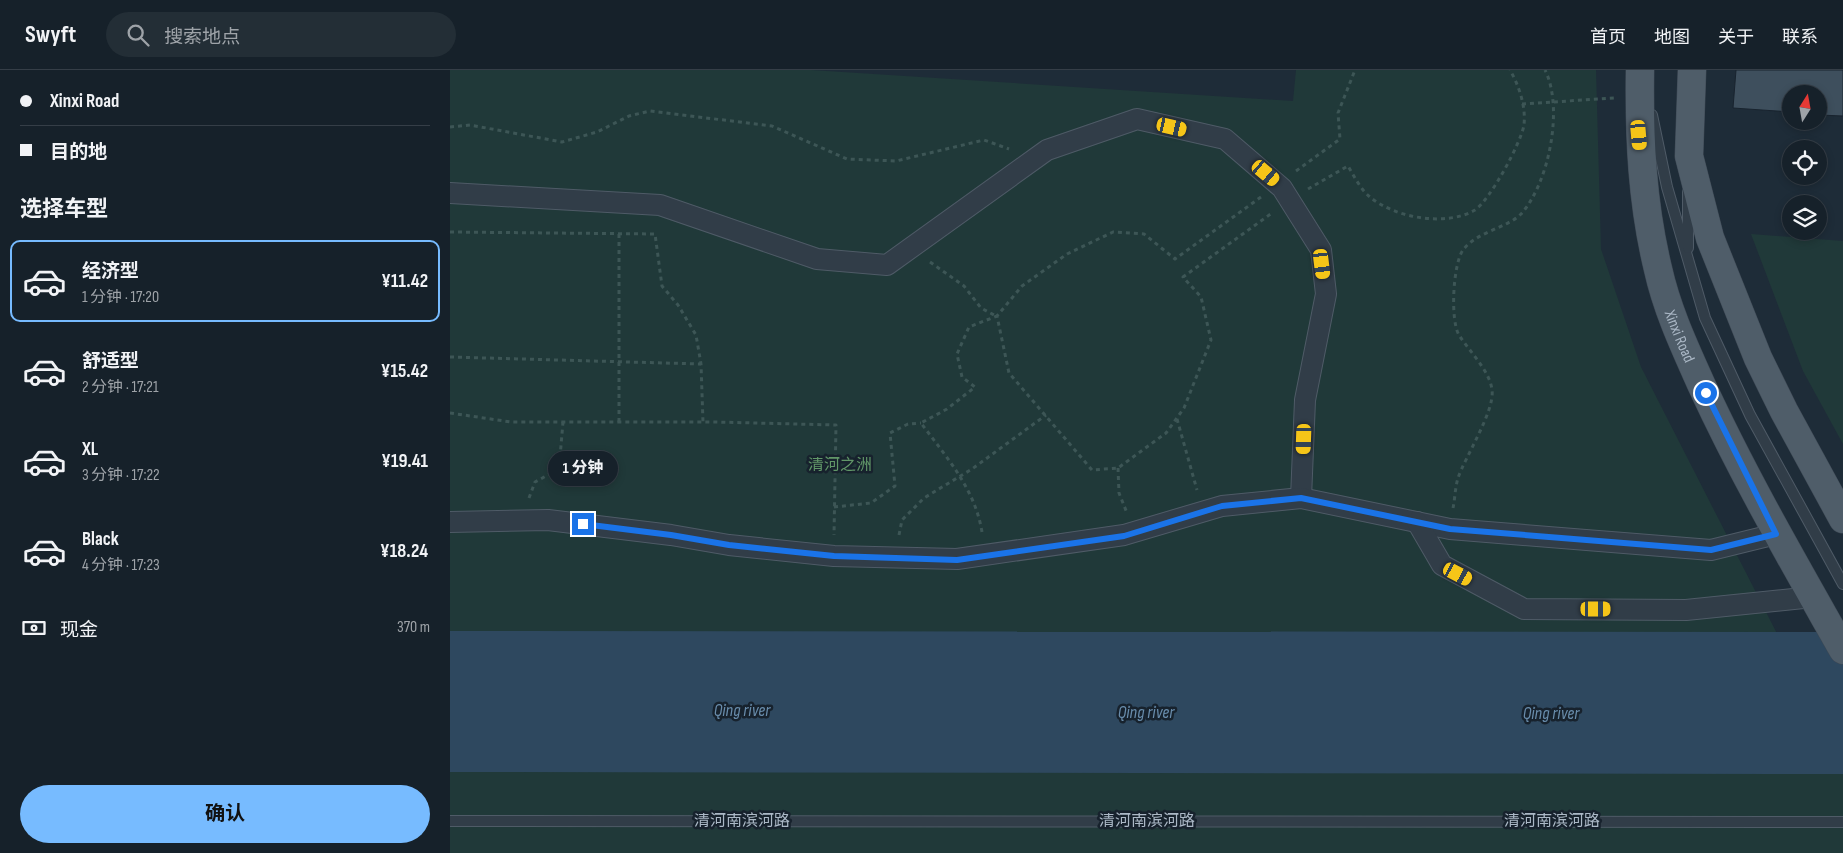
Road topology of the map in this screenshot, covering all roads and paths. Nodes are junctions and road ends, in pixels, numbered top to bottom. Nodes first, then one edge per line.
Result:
1 (1355, 70) edge
2 (1510, 70) edge
3 (1545, 70) edge
4 (1641, 70) edge
5 (1692, 70) edge
6 (1640, 97) junction
7 (1552, 102) junction
8 (1522, 104) junction
9 (450, 127) edge
10 (1689, 156) junction
11 (1032, 160) junction
12 (1285, 192) junction
13 (450, 193) edge
14 (450, 232) edge
15 (619, 234) junction
16 (915, 244) junction
17 (1688, 261) junction
18 (997, 316) junction
19 (450, 356) edge
20 (619, 360) junction
21 (701, 364) junction
22 (450, 413) edge
23 (1046, 416) junction
24 (1176, 419) junction
25 (563, 422) junction
26 (619, 422) junction
27 (702, 422) junction
28 (921, 423) junction
29 (1118, 468) junction
30 (960, 476) junction
31 (1301, 498) junction
32 (834, 507) junction
33 (1207, 510) junction
34 (1843, 519) edge
35 (521, 521) junction
36 (450, 522) edge
37 (1417, 522) junction
38 (1450, 529) junction
39 (1135, 532) junction
40 (1776, 534) junction
41 (986, 555) junction
42 (834, 556) junction
43 (894, 558) junction
44 (1841, 580) edge
45 (1808, 588) junction
46 (1843, 650) edge
47 (450, 821) edge
48 (1843, 822) edge

1 - 12 path
2 - 8 path
3 - 7 path
4 - 6 main road, Xinxi Road
4 - 17 lane, Xinxi Road
5 - 10 main road
6 - 7 path
6 - 40 main road, Xinxi Road
7 - 8 path
7 - 38 path
8 - 12 path
9 - 11 path
10 - 17 lane
10 - 34 main road
11 - 12 street
11 - 16 street
12 - 18 path
12 - 24 path
12 - 31 street
13 - 16 street
14 - 15 path
15 - 20 path
15 - 21 path
16 - 18 path
17 - 44 lane, Xinxi Road
18 - 23 path
18 - 28 path
19 - 20 path
20 - 21 path
20 - 26 path
21 - 27 path
22 - 25 path
23 - 29 path
23 - 30 path
24 - 29 path
24 - 33 path
25 - 26 path
25 - 35 path
26 - 27 path
27 - 32 path
28 - 30 path
28 - 32 path
29 - 39 path
30 - 41 path
30 - 43 path
31 - 33 street
31 - 37 street
32 - 42 path
33 - 39 street
35 - 36 street
35 - 42 street
37 - 38 street
37 - 45 street
38 - 40 street
39 - 41 street
40 - 45 main road, Xinxi Road
41 - 43 street
42 - 43 street
45 - 46 main road, Xinxi Road
47 - 48 lane, 清河南滨河路

